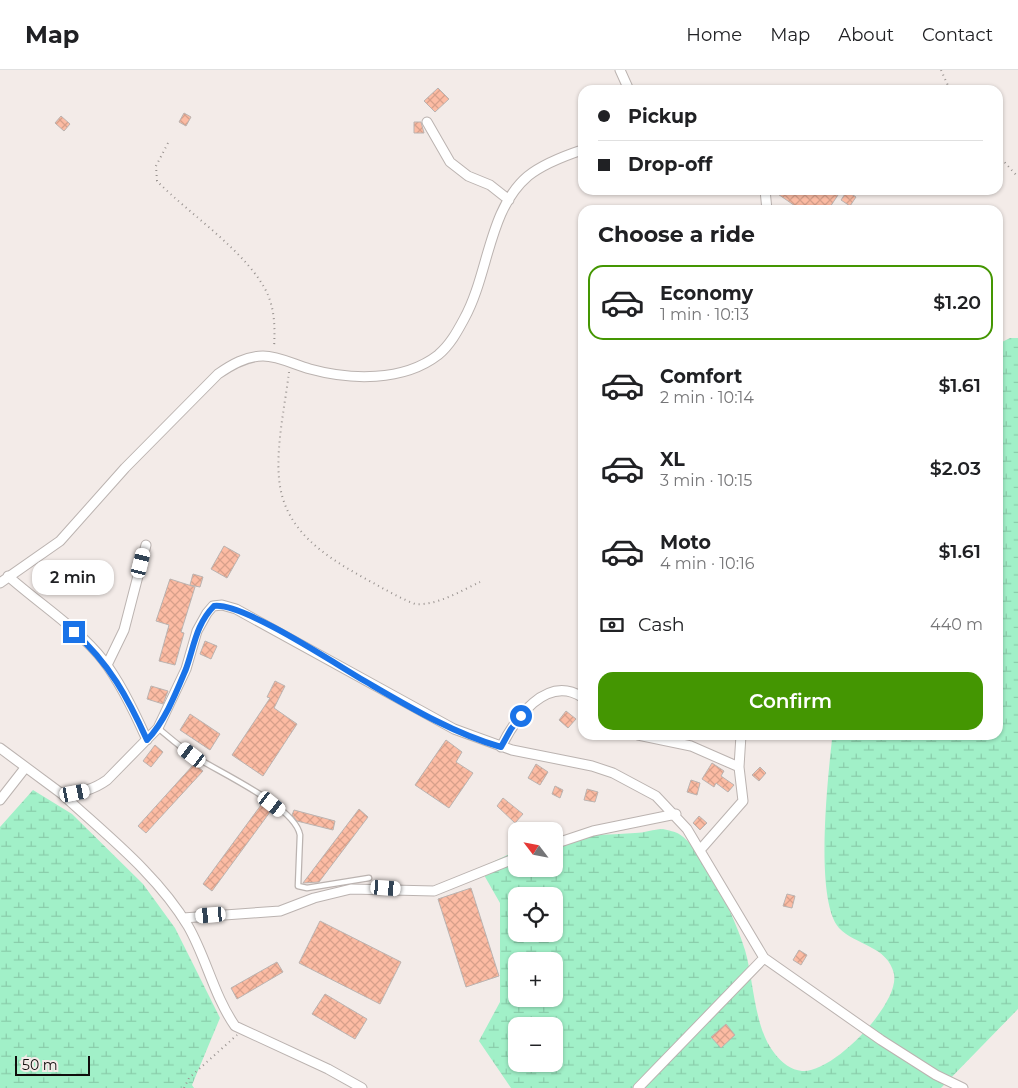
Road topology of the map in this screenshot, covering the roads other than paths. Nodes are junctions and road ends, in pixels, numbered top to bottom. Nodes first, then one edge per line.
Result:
1 (620, 70) edge
2 (628, 85) edge
3 (427, 122) dead end
4 (578, 152) edge
5 (509, 200) junction
6 (146, 545) dead end
7 (8, 576) junction
8 (0, 584) edge
9 (106, 665) junction
10 (578, 696) edge
11 (158, 728) junction
12 (147, 740) junction
13 (669, 740) edge
14 (741, 740) edge
15 (501, 747) junction
16 (0, 748) edge
17 (739, 767) junction
18 (25, 768) junction
19 (62, 794) junction
20 (0, 800) edge
21 (676, 814) junction
22 (563, 841) edge
23 (700, 850) junction
24 (508, 861) edge
25 (369, 878) dead end
26 (183, 918) junction
27 (764, 958) junction
28 (362, 1088) edge
29 (638, 1088) edge
30 (963, 1088) edge

1 - 2 street
3 - 5 street
4 - 5 street
5 - 7 street
6 - 9 street
7 - 8 street
7 - 9 street
9 - 12 street
10 - 15 street
11 - 12 street
11 - 15 street
11 - 25 lane
12 - 19 street
13 - 17 street
14 - 17 street
15 - 21 street
16 - 18 street
17 - 23 street
18 - 19 street
18 - 20 street
19 - 26 street
21 - 22 street
21 - 23 street
23 - 27 street
24 - 26 street
26 - 28 street
27 - 29 street
27 - 30 street

